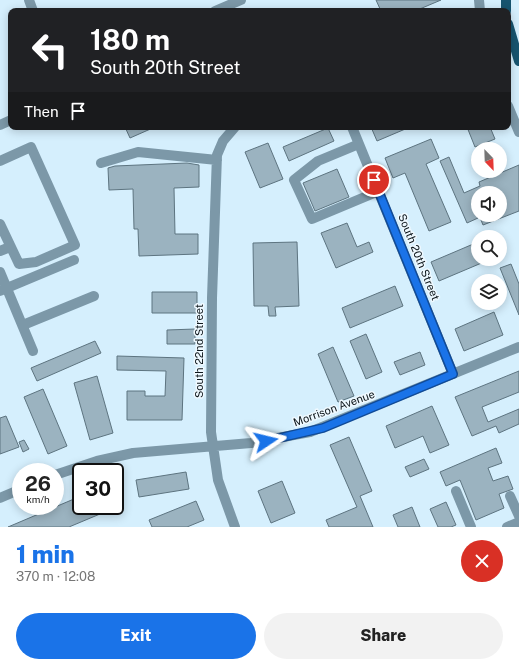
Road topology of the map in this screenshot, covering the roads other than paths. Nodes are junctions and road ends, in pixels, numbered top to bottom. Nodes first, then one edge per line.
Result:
1 (241, 0) edge
2 (222, 8) edge
3 (511, 34) edge
4 (519, 61) edge
5 (511, 113) edge
6 (233, 130) edge
7 (353, 130) edge
8 (519, 132) edge
9 (359, 144) junction
10 (217, 160) junction
11 (0, 161) edge
12 (101, 163) dead end
13 (379, 191) junction
14 (0, 224) edge
15 (10, 247) junction
16 (0, 251) edge
17 (74, 260) dead end
18 (0, 272) edge
19 (3, 290) edge
20 (94, 296) dead end
21 (23, 325) junction
22 (519, 347) edge
23 (34, 351) dead end
24 (453, 374) junction
25 (212, 446) junction
26 (64, 472) edge
27 (456, 491) dead end
28 (12, 493) edge
29 (510, 496) dead end
30 (0, 498) edge
31 (519, 516) edge
32 (519, 522) edge
33 (235, 527) edge
34 (471, 527) edge
35 (507, 527) edge

1 - 2 street
3 - 4 main road
5 - 8 street
6 - 10 street, South 22nd Street
7 - 9 street, South 20th Street
9 - 13 street, South 20th Street
9 - 13 street
10 - 12 street
10 - 25 street, South 22nd Street
11 - 15 street
13 - 24 street, South 20th Street
14 - 15 street
15 - 16 street
17 - 19 street
18 - 19 street
19 - 21 street
20 - 21 street
21 - 23 street
22 - 24 street, Morrison Avenue
24 - 25 street, Morrison Avenue
25 - 26 street, Morrison Avenue
25 - 33 street, South 22nd Street
27 - 34 street
28 - 30 street
29 - 31 street
32 - 35 street

